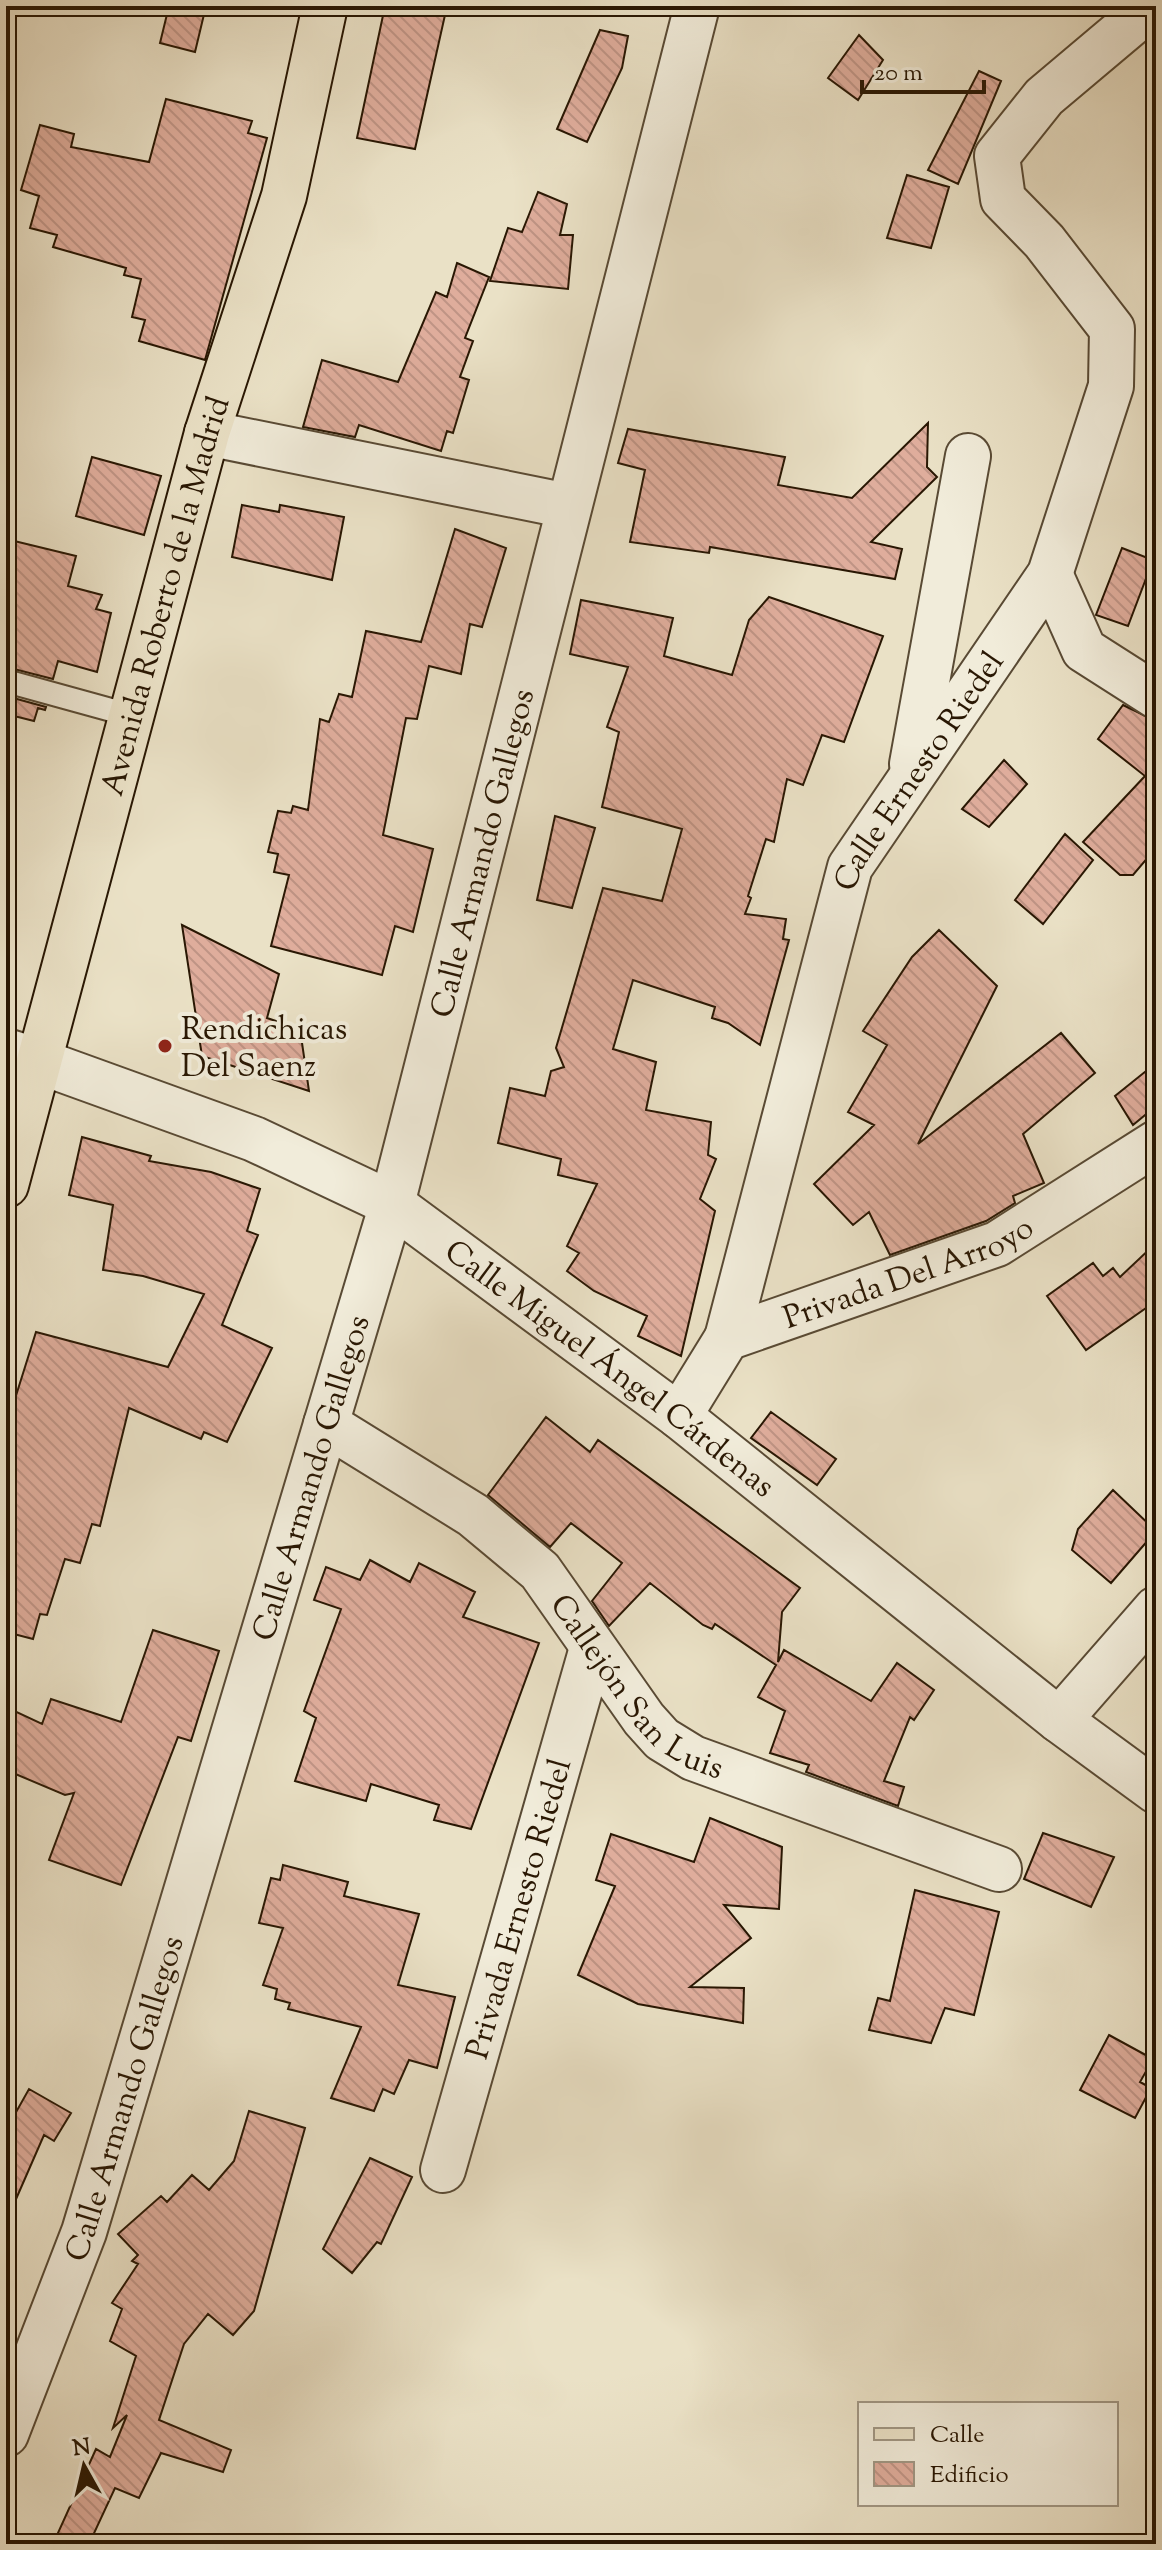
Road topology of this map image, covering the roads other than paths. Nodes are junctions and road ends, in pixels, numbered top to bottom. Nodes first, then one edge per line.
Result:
1 (325, 6) edge
2 (697, 6) edge
3 (1152, 6) edge
4 (207, 433) junction
5 (968, 456) dead end
6 (568, 506) junction
7 (1050, 574) junction
8 (6, 681) edge
9 (1156, 696) edge
10 (133, 716) junction
11 (909, 780) junction
12 (24, 1056) edge
13 (1156, 1143) edge
14 (6, 1185) edge
15 (392, 1204) junction
16 (727, 1338) junction
17 (679, 1416) junction
18 (326, 1424) junction
19 (1156, 1609) edge
20 (592, 1648) junction
21 (1059, 1720) junction
22 (1156, 1791) edge
23 (999, 1869) dead end
24 (443, 2170) dead end
25 (6, 2434) edge

1 - 4 main road, Avenida Roberto de la Madrid
2 - 6 street, Calle Armando Gallegos
3 - 7 street, Calle Ernesto Riedel
4 - 6 street
4 - 10 main road, Avenida Roberto de la Madrid
5 - 11 street
6 - 15 street, Calle Armando Gallegos
7 - 9 street
7 - 11 street, Calle Ernesto Riedel
8 - 10 lane
10 - 12 main road, Avenida Roberto de la Madrid
11 - 16 street, Calle Ernesto Riedel
12 - 14 main road, Avenida Roberto de la Madrid
12 - 15 street, Calle Miguel Ángel Cárdenas
13 - 16 street, Privada Del Arroyo
15 - 17 street, Calle Miguel Ángel Cárdenas
15 - 18 street, Calle Armando Gallegos
16 - 17 street
17 - 21 street, Calle Miguel Ángel Cárdenas
18 - 20 street, Callejón San Luis
18 - 25 street, Calle Armando Gallegos
19 - 21 street
20 - 23 street, Callejón San Luis
20 - 24 street, Privada Ernesto Riedel
21 - 22 street, Calle Miguel Ángel Cárdenas

